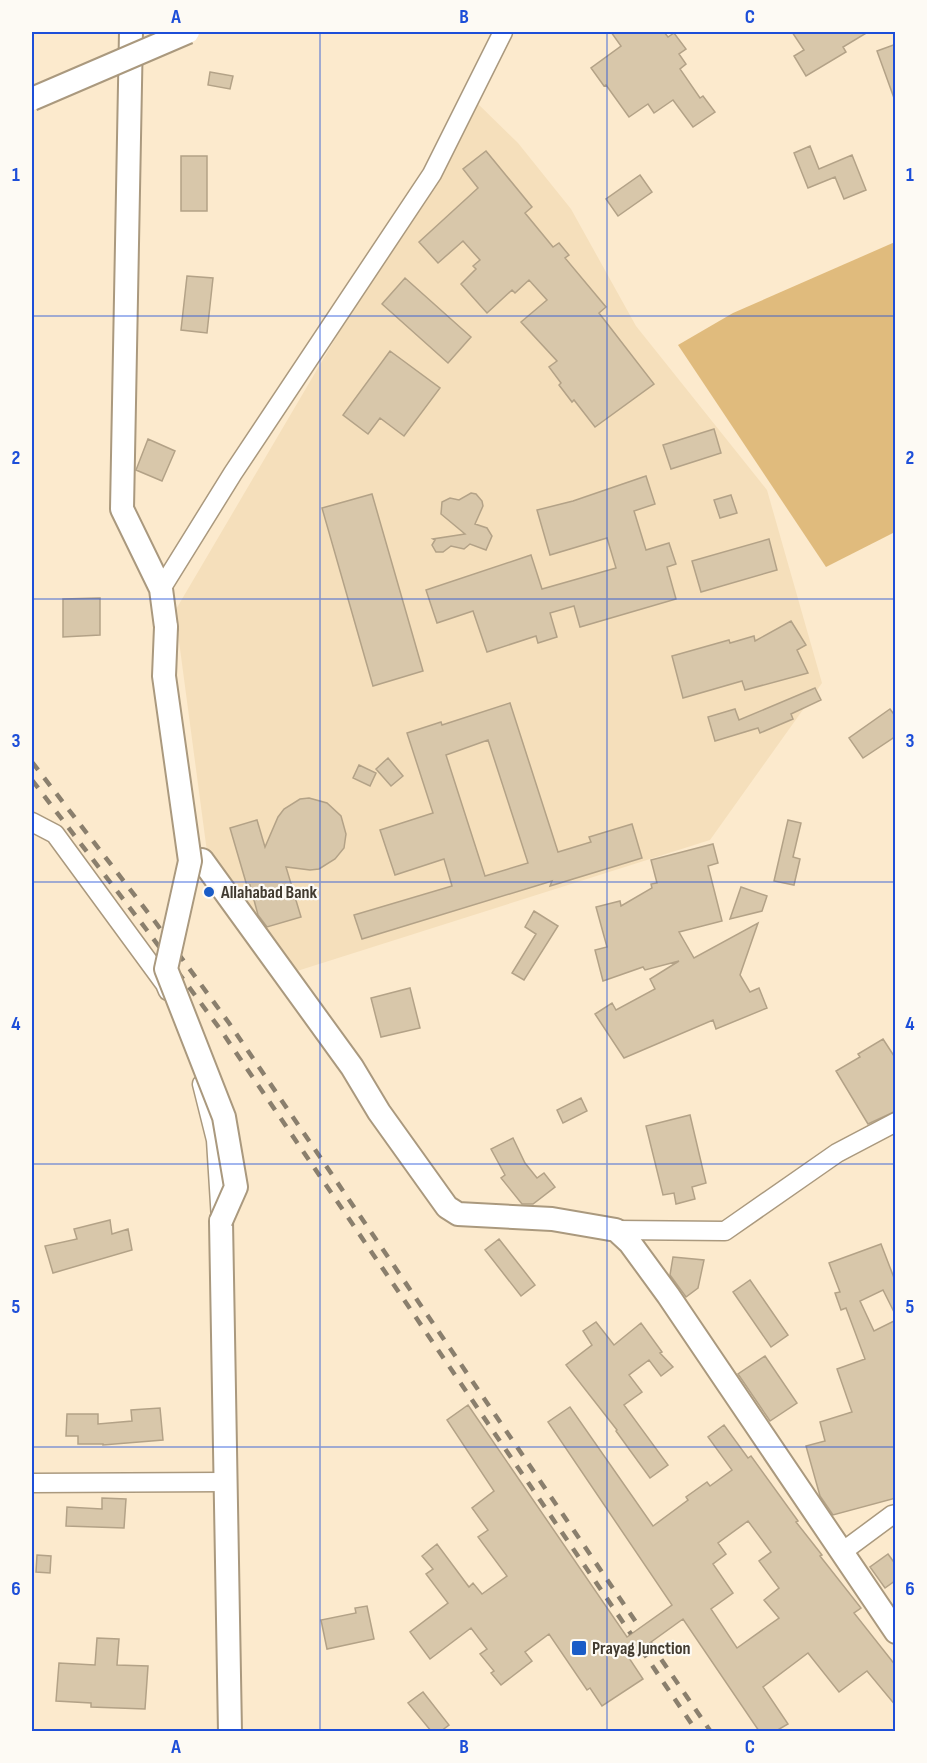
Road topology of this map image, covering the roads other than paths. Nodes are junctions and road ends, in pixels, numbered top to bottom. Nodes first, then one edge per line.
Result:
1 (131, 32) edge
2 (188, 32) edge
3 (503, 32) edge
4 (32, 99) edge
5 (161, 590) junction
6 (166, 627) junction
7 (32, 822) edge
8 (202, 860) joint
9 (896, 1122) edge
10 (221, 1221) junction
11 (616, 1230) junction
12 (224, 1482) junction
13 (32, 1483) edge
14 (896, 1514) edge
15 (842, 1552) junction
16 (896, 1632) edge
17 (230, 1731) edge

1 - 5 street
2 - 4 street, bridge
3 - 5 street
5 - 6 street
6 - 8 street
6 - 10 street, bridge
7 - 10 street
8 - 11 street
9 - 11 street
10 - 12 street
11 - 15 street
12 - 13 street
12 - 17 street
14 - 15 street
15 - 16 street

